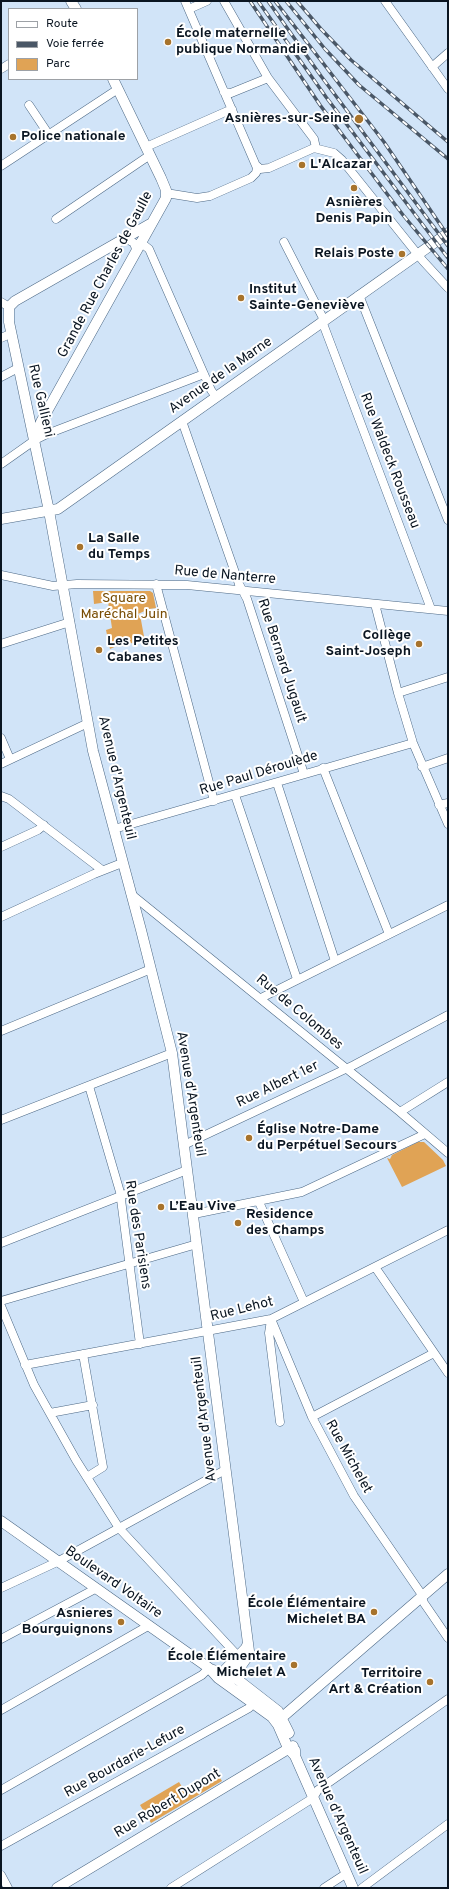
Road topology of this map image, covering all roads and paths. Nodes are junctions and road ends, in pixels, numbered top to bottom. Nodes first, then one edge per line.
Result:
1 (185, 1) edge
2 (207, 1) edge
3 (224, 1) edge
4 (385, 1) edge
5 (189, 9) junction
6 (448, 53) edge
7 (432, 67) junction
8 (268, 78) junction
9 (114, 80) edge
10 (118, 89) junction
11 (448, 89) edge
12 (224, 92) junction
13 (29, 105) dead end
14 (232, 109) junction
15 (49, 135) junction
16 (316, 148) junction
17 (148, 151) junction
18 (1, 166) edge
19 (257, 166) junction
20 (166, 193) junction
21 (56, 219) dead end
22 (150, 224) junction
23 (448, 233) edge
24 (125, 238) junction
25 (284, 242) dead end
26 (138, 246) junction
27 (418, 255) junction
28 (448, 288) edge
29 (359, 295) junction
30 (4, 305) edge
31 (323, 321) junction
32 (6, 336) edge
33 (18, 368) junction
34 (204, 374) junction
35 (1, 377) edge
36 (216, 397) junction
37 (182, 421) junction
38 (35, 440) junction
39 (1, 464) edge
40 (49, 511) junction
41 (1, 519) edge
42 (448, 520) edge
43 (1, 575) edge
44 (156, 584) junction
45 (63, 585) junction
46 (243, 590) junction
47 (375, 604) junction
48 (431, 609) junction
49 (448, 611) edge
50 (70, 622) junction
51 (1, 644) edge
52 (448, 676) edge
53 (398, 693) junction
54 (88, 723) junction
55 (1, 738) edge
56 (413, 743) junction
57 (448, 758) edge
58 (10, 759) junction
59 (1, 764) edge
60 (422, 767) junction
61 (323, 768) junction
62 (304, 774) junction
63 (277, 783) junction
64 (235, 795) junction
65 (1, 796) edge
66 (214, 801) junction
67 (448, 803) edge
68 (439, 806) junction
69 (448, 824) edge
70 (44, 825) junction
71 (114, 829) junction
72 (1, 847) edge
73 (122, 863) junction
74 (102, 870) junction
75 (131, 894) junction
76 (448, 905) edge
77 (1, 917) edge
78 (389, 934) junction
79 (335, 961) junction
80 (151, 969) junction
81 (297, 979) junction
82 (261, 998) junction
83 (448, 1015) edge
84 (1, 1031) edge
85 (172, 1053) junction
86 (345, 1068) junction
87 (448, 1082) edge
88 (89, 1086) junction
89 (400, 1112) junction
90 (1, 1120) edge
91 (424, 1134) junction
92 (184, 1146) junction
93 (448, 1153) edge
94 (187, 1170) junction
95 (120, 1196) junction
96 (259, 1202) junction
97 (194, 1214) junction
98 (448, 1230) edge
99 (1, 1243) edge
100 (197, 1244) junction
101 (129, 1264) junction
102 (375, 1267) junction
103 (1, 1301) edge
104 (304, 1302) junction
105 (1, 1306) edge
106 (271, 1319) junction
107 (208, 1332) junction
108 (140, 1344) junction
109 (434, 1353) junction
110 (83, 1354) junction
111 (25, 1364) junction
112 (448, 1373) edge
113 (93, 1405) junction
114 (50, 1413) junction
115 (312, 1417) junction
116 (280, 1422) dead end
117 (225, 1470) junction
118 (87, 1477) junction
119 (1, 1521) edge
120 (119, 1528) junction
121 (57, 1562) junction
122 (448, 1574) edge
123 (1, 1588) edge
124 (95, 1589) junction
125 (422, 1597) junction
126 (148, 1626) junction
127 (448, 1638) edge
128 (1, 1639) edge
129 (248, 1643) junction
130 (238, 1656) junction
131 (209, 1668) junction
132 (220, 1675) junction
133 (230, 1680) junction
134 (448, 1699) edge
135 (256, 1700) junction
136 (1, 1710) edge
137 (279, 1719) junction
138 (291, 1747) junction
139 (1, 1790) edge
140 (313, 1798) junction
141 (448, 1824) edge
142 (1, 1846) edge
143 (347, 1873) junction
144 (1, 1875) edge
145 (8, 1888) edge
146 (57, 1888) edge
147 (171, 1888) edge
148 (324, 1888) edge
149 (353, 1888) edge
150 (362, 1888) edge

1 - 5 street
2 - 5 street
3 - 8 street
4 - 7 street
5 - 12 street
6 - 7 street
7 - 11 street
8 - 12 street
8 - 16 street
9 - 10 main road, Grande Rue Charles de Gaulle
10 - 15 street
10 - 17 main road, Grande Rue Charles de Gaulle
12 - 14 street
13 - 15 street
14 - 17 street
14 - 19 street
15 - 18 street
16 - 19 street
16 - 27 street
17 - 20 main road, Grande Rue Charles de Gaulle
17 - 21 street
19 - 20 street
20 - 22 main road, Grande Rue Charles de Gaulle
22 - 24 main road
22 - 26 main road, Grande Rue Charles de Gaulle
23 - 27 main road, Avenue de la Marne
24 - 26 street
24 - 30 main road
25 - 31 street, Rue Waldeck Rousseau
26 - 34 street
26 - 38 main road, Grande Rue Charles de Gaulle
27 - 28 street
27 - 29 main road, Avenue de la Marne
29 - 31 main road, Avenue de la Marne
29 - 42 street
30 - 32 main road, Rue Gallieni
31 - 36 main road, Avenue de la Marne
31 - 48 street, Rue Waldeck Rousseau
32 - 33 main road, Rue Gallieni
33 - 35 street
33 - 38 main road, Rue Gallieni
34 - 36 street
34 - 38 street
36 - 37 main road, Avenue de la Marne
37 - 40 main road, Avenue de la Marne
37 - 46 street, Rue Bernard Jugault
38 - 39 street
38 - 40 main road, Rue Gallieni
40 - 41 main road, Avenue de la Marne
40 - 45 main road, Avenue d'Argenteuil
43 - 45 street, Rue de Nanterre
44 - 45 street, Rue de Nanterre
44 - 46 street, Rue de Nanterre
44 - 66 street
45 - 50 main road, Avenue d'Argenteuil
46 - 47 street, Rue de Nanterre
46 - 62 street, Rue Bernard Jugault
47 - 48 street, Rue de Nanterre
47 - 53 street
48 - 49 street, Rue de Nanterre
50 - 51 street
50 - 54 main road, Avenue d'Argenteuil
52 - 53 street
53 - 56 street
54 - 58 street
54 - 71 main road, Avenue d'Argenteuil
55 - 58 street
56 - 60 street
56 - 61 street, Rue Paul Déroulède
57 - 60 street
58 - 59 street
60 - 68 street
61 - 62 street, Rue Paul Déroulède
61 - 78 street
62 - 63 street, Rue Paul Déroulède
63 - 64 street, Rue Paul Déroulède
63 - 79 street
64 - 66 street, Rue Paul Déroulède
64 - 81 street
65 - 70 street
66 - 71 street, Rue Paul Déroulède
67 - 68 street
68 - 69 street
70 - 72 street
70 - 74 street
71 - 73 main road, Avenue d'Argenteuil
73 - 74 street
73 - 75 main road, Avenue d'Argenteuil
74 - 77 street
75 - 80 main road, Avenue d'Argenteuil
75 - 82 street, Rue de Colombes
76 - 78 street
78 - 79 street
79 - 81 street
80 - 84 street
80 - 85 main road, Avenue d'Argenteuil
81 - 82 street
82 - 86 street, Rue de Colombes
83 - 86 street, Rue Albert 1er
85 - 88 street
85 - 92 main road, Avenue d'Argenteuil
86 - 89 street, Rue de Colombes
86 - 92 street, Rue Albert 1er
87 - 89 street
88 - 90 street
88 - 95 street, Rue des Parisiens
89 - 91 street, Rue de Colombes
91 - 93 street, Rue de Colombes
91 - 96 street
92 - 94 main road, Avenue d'Argenteuil
94 - 95 street
94 - 97 main road, Avenue d'Argenteuil
95 - 99 street
95 - 101 street, Rue des Parisiens
96 - 97 street
96 - 104 street
97 - 100 main road, Avenue d'Argenteuil
98 - 102 street, Rue Lehot
100 - 101 street
100 - 107 main road, Avenue d'Argenteuil
101 - 103 street
101 - 108 street, Rue des Parisiens
102 - 104 street, Rue Lehot
102 - 109 street
104 - 106 street, Rue Lehot
105 - 111 street
106 - 107 street, Rue Lehot
106 - 115 street, Rue Michelet
106 - 116 street
107 - 108 street, Rue Lehot
107 - 117 main road, Avenue d'Argenteuil
108 - 110 street, Rue Lehot
109 - 112 street
109 - 115 street
110 - 111 street, Rue Lehot
110 - 113 street
111 - 114 street
113 - 114 street
113 - 118 street
114 - 118 street
115 - 125 street, Rue Michelet
117 - 120 street
117 - 129 main road, Avenue d'Argenteuil
118 - 120 street
119 - 121 main road, Boulevard Voltaire
120 - 121 street
120 - 130 street
121 - 123 street
121 - 124 main road, Boulevard Voltaire
122 - 125 main road
124 - 126 main road, Boulevard Voltaire
124 - 128 street
125 - 127 street, Rue Michelet
125 - 137 main road
126 - 131 main road, Boulevard Voltaire
126 - 136 street
129 - 130 main road
129 - 133 main road, Avenue d'Argenteuil
130 - 132 main road
131 - 132 main road, Boulevard Voltaire
131 - 139 street
132 - 133 main road, Boulevard Voltaire
133 - 135 main road, Boulevard Voltaire
134 - 140 street
135 - 137 main road, Boulevard Voltaire
135 - 142 street, Rue Bourdarie-Lefure
137 - 138 main road, Avenue d'Argenteuil
138 - 140 main road, Avenue d'Argenteuil
138 - 146 main road, Rue Robert Dupont
140 - 143 main road, Avenue d'Argenteuil
140 - 147 street
141 - 150 street
143 - 148 street
143 - 149 main road, Avenue d'Argenteuil
144 - 145 street

